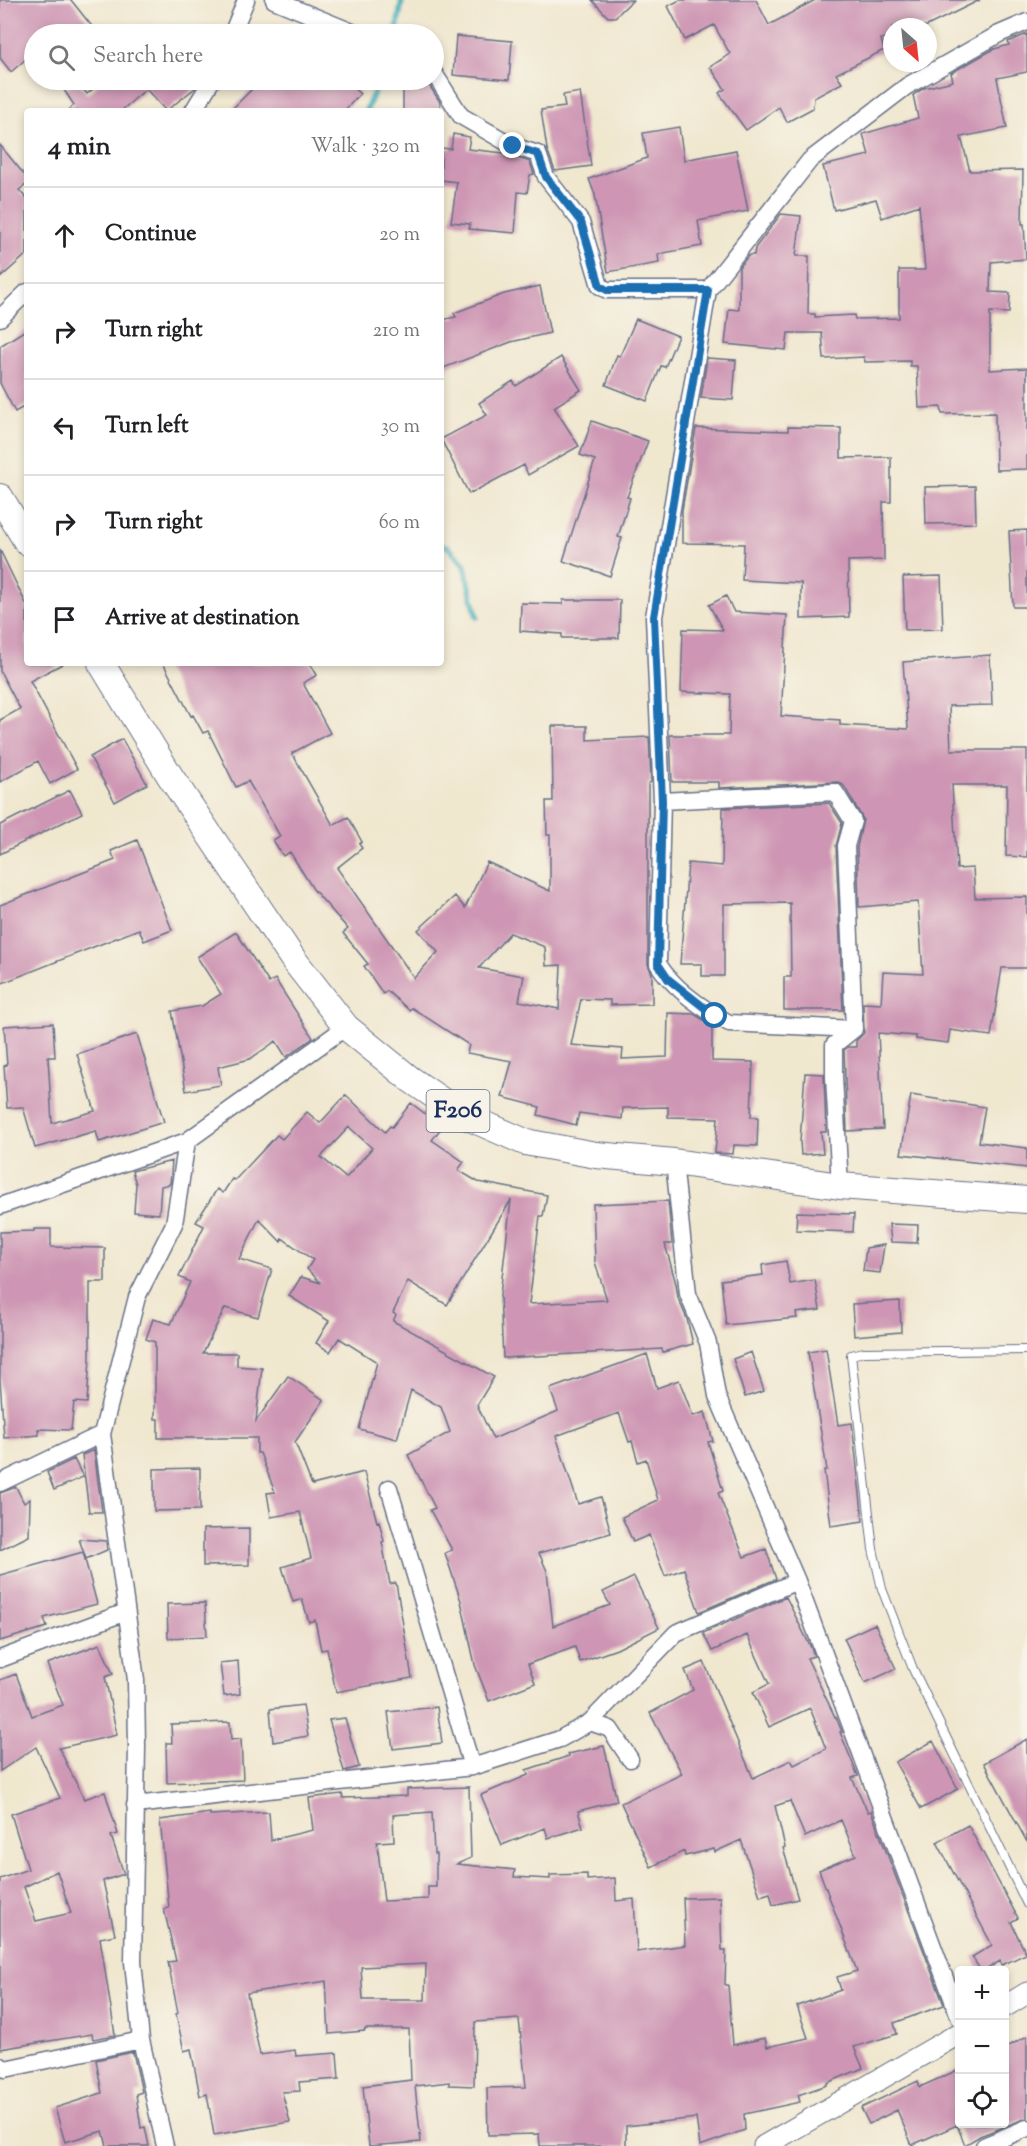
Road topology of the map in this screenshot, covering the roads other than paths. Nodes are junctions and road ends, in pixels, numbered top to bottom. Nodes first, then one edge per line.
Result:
1 (246, 0) edge
2 (274, 0) edge
3 (1027, 22) edge
4 (236, 24) edge
5 (333, 24) edge
6 (444, 88) edge
7 (206, 90) edge
8 (195, 108) edge
9 (708, 290) junction
10 (24, 295) edge
11 (0, 318) edge
12 (0, 497) edge
13 (24, 537) edge
14 (103, 666) edge
15 (662, 801) junction
16 (346, 1027) junction
17 (854, 1029) junction
18 (187, 1141) junction
19 (674, 1162) junction
20 (840, 1186) junction
21 (1027, 1200) edge
22 (0, 1206) edge
23 (1027, 1350) edge
24 (102, 1434) junction
25 (0, 1483) edge
26 (389, 1488) dead end
27 (797, 1581) junction
28 (126, 1612) junction
29 (0, 1659) edge
30 (590, 1722) junction
31 (630, 1759) dead end
32 (472, 1767) junction
33 (135, 1805) junction
34 (1027, 1904) edge
35 (1027, 1993) edge
36 (1009, 2004) edge
37 (955, 2006) edge
38 (955, 2036) edge
39 (141, 2040) junction
40 (0, 2066) edge
41 (1027, 2128) edge
42 (165, 2146) edge
43 (765, 2146) edge
44 (984, 2146) edge

1 - 4 street
2 - 5 street
3 - 9 street
6 - 9 street
7 - 8 street
9 - 15 street
10 - 11 street
12 - 13 main road
14 - 16 main road, F206
15 - 17 street
15 - 17 street
16 - 18 street
16 - 19 main road, F206
17 - 20 street
18 - 22 street
18 - 24 street
19 - 20 main road, F206
19 - 27 street
20 - 21 main road, F206
23 - 34 lane
24 - 25 street
24 - 28 street
26 - 32 street
27 - 30 street
27 - 37 street
28 - 29 street
28 - 33 street
30 - 31 street
30 - 32 street
32 - 33 street
33 - 39 street
35 - 36 street
38 - 43 street
39 - 40 street
39 - 42 street
41 - 44 street

